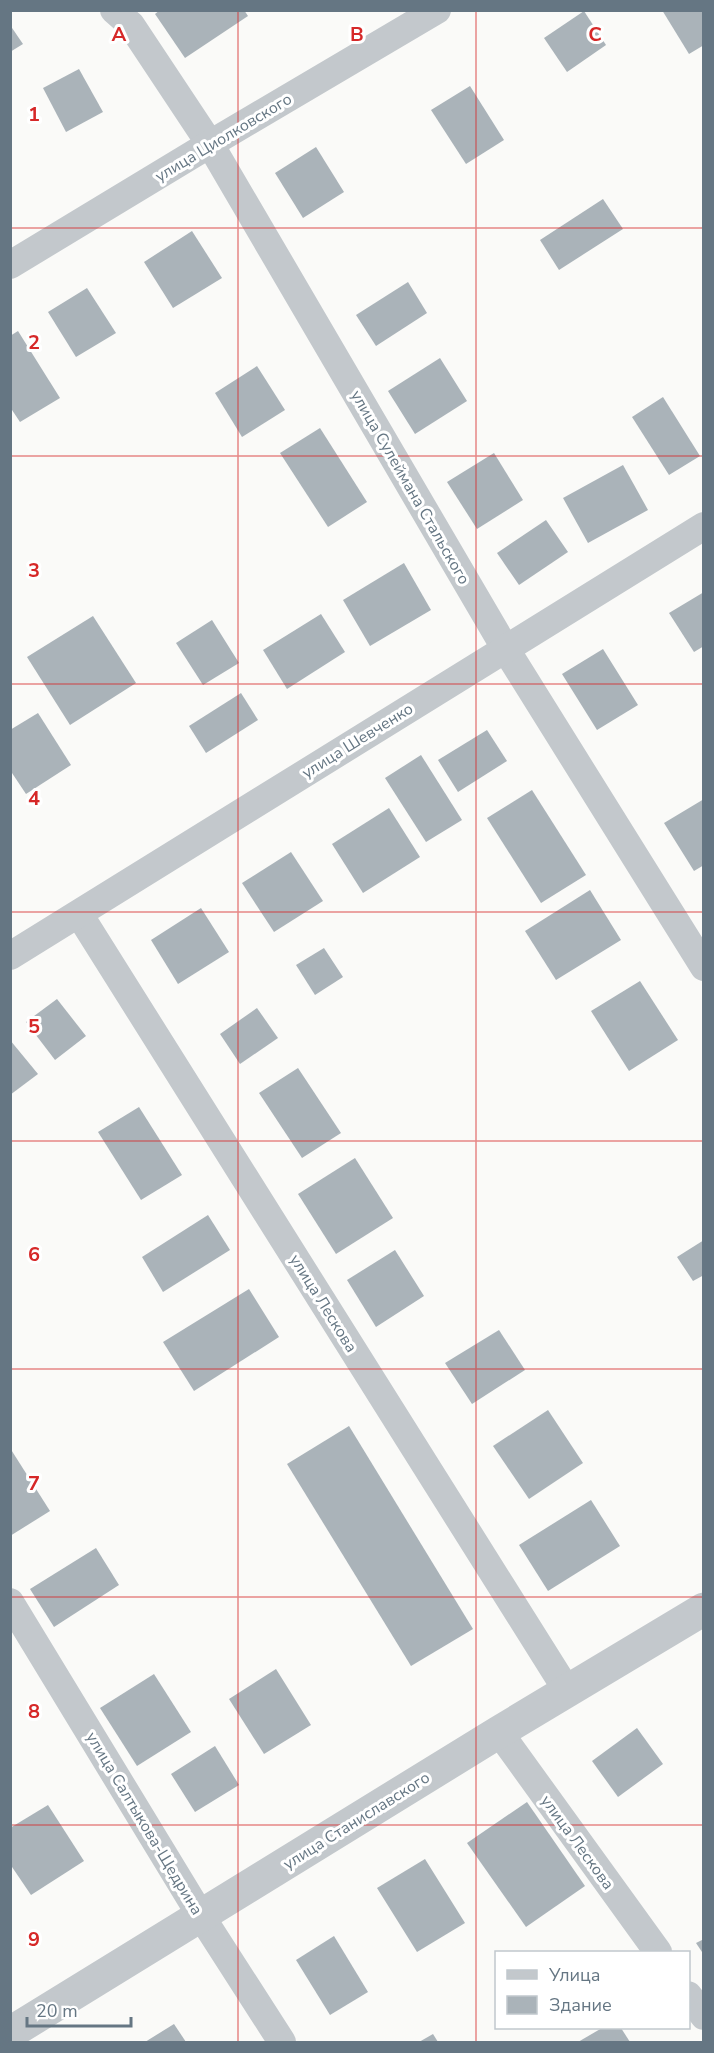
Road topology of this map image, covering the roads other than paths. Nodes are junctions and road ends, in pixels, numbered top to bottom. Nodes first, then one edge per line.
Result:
1 (114, 10) edge
2 (437, 10) edge
3 (210, 144) junction
4 (10, 265) edge
5 (704, 525) edge
6 (505, 648) junction
7 (79, 914) junction
8 (10, 956) edge
9 (704, 967) edge
10 (10, 1602) edge
11 (704, 1609) edge
12 (568, 1692) junction
13 (499, 1732) junction
14 (201, 1916) junction
15 (657, 1951) edge
16 (690, 1998) edge
17 (704, 2016) edge
18 (10, 2034) edge
19 (282, 2043) edge

1 - 3 street, улица Сулеймана Стальского
2 - 3 street, улица Циолковского
3 - 4 street, улица Циолковского
3 - 6 street, улица Сулеймана Стальского
5 - 6 street, улица Шевченко
6 - 7 street, улица Шевченко
6 - 9 street, улица Сулеймана Стальского
7 - 8 street, улица Шевченко
7 - 12 street, улица Лескова
10 - 14 street, улица Салтыкова-Щедрина
11 - 12 street, улица Станиславского
12 - 13 street, улица Станиславского
13 - 14 street, улица Станиславского
13 - 15 street, улица Лескова
14 - 18 street, улица Станиславского
14 - 19 street, улица Салтыкова-Щедрина
16 - 17 street

